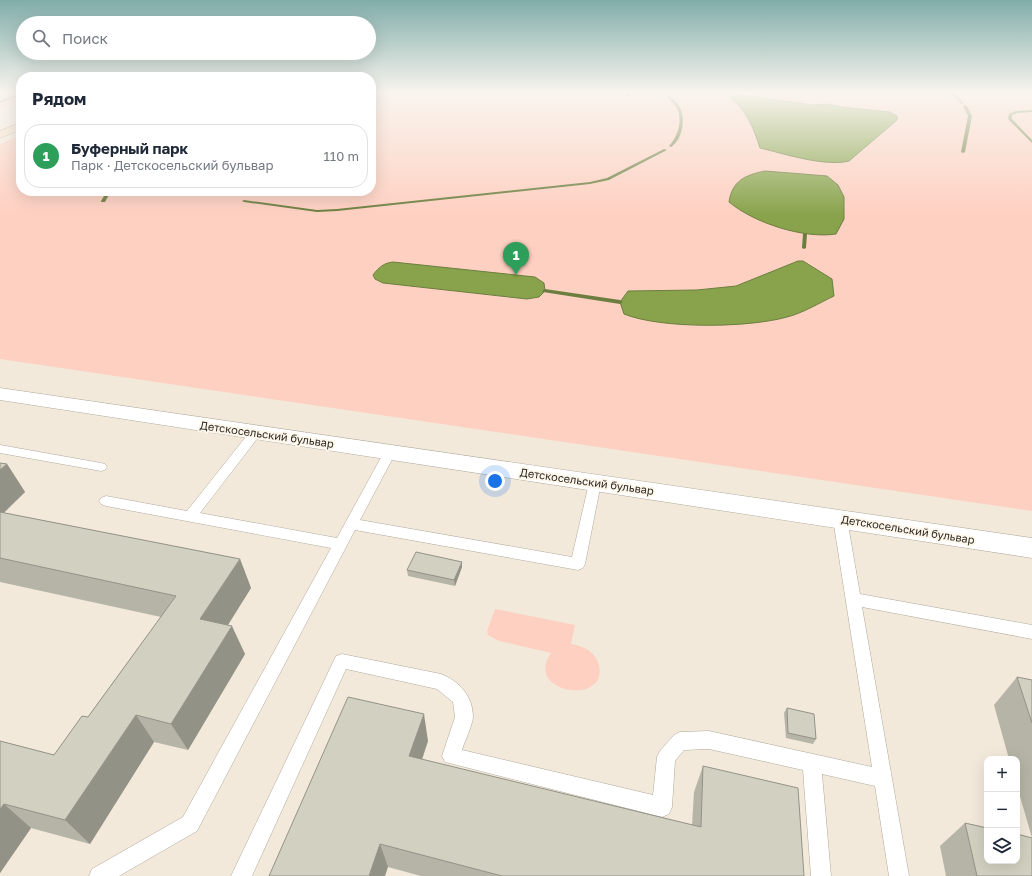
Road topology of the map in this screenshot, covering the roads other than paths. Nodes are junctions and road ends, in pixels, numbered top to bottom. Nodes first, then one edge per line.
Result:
1 (0, 394) edge
2 (256, 432) junction
3 (0, 449) edge
4 (390, 452) junction
5 (101, 467) dead end
6 (595, 482) junction
7 (106, 501) dead end
8 (190, 517) junction
9 (840, 519) junction
10 (352, 524) junction
11 (341, 544) junction
12 (1032, 548) edge
13 (853, 599) junction
14 (1032, 632) edge
15 (812, 763) junction
16 (883, 779) junction
17 (99, 876) edge
18 (241, 876) edge
19 (821, 876) edge
20 (899, 876) edge

1 - 2 street, Детскосельский бульвар
2 - 4 street, Детскосельский бульвар
2 - 8 lane
3 - 5 lane
4 - 6 street, Детскосельский бульвар
4 - 10 lane
6 - 9 street, Детскосельский бульвар
6 - 10 lane
7 - 8 lane
8 - 11 lane
9 - 12 street, Детскосельский бульвар
9 - 13 lane
10 - 11 lane
11 - 17 lane
13 - 14 lane
13 - 16 lane
15 - 16 lane
15 - 18 lane
15 - 19 lane
16 - 20 lane

